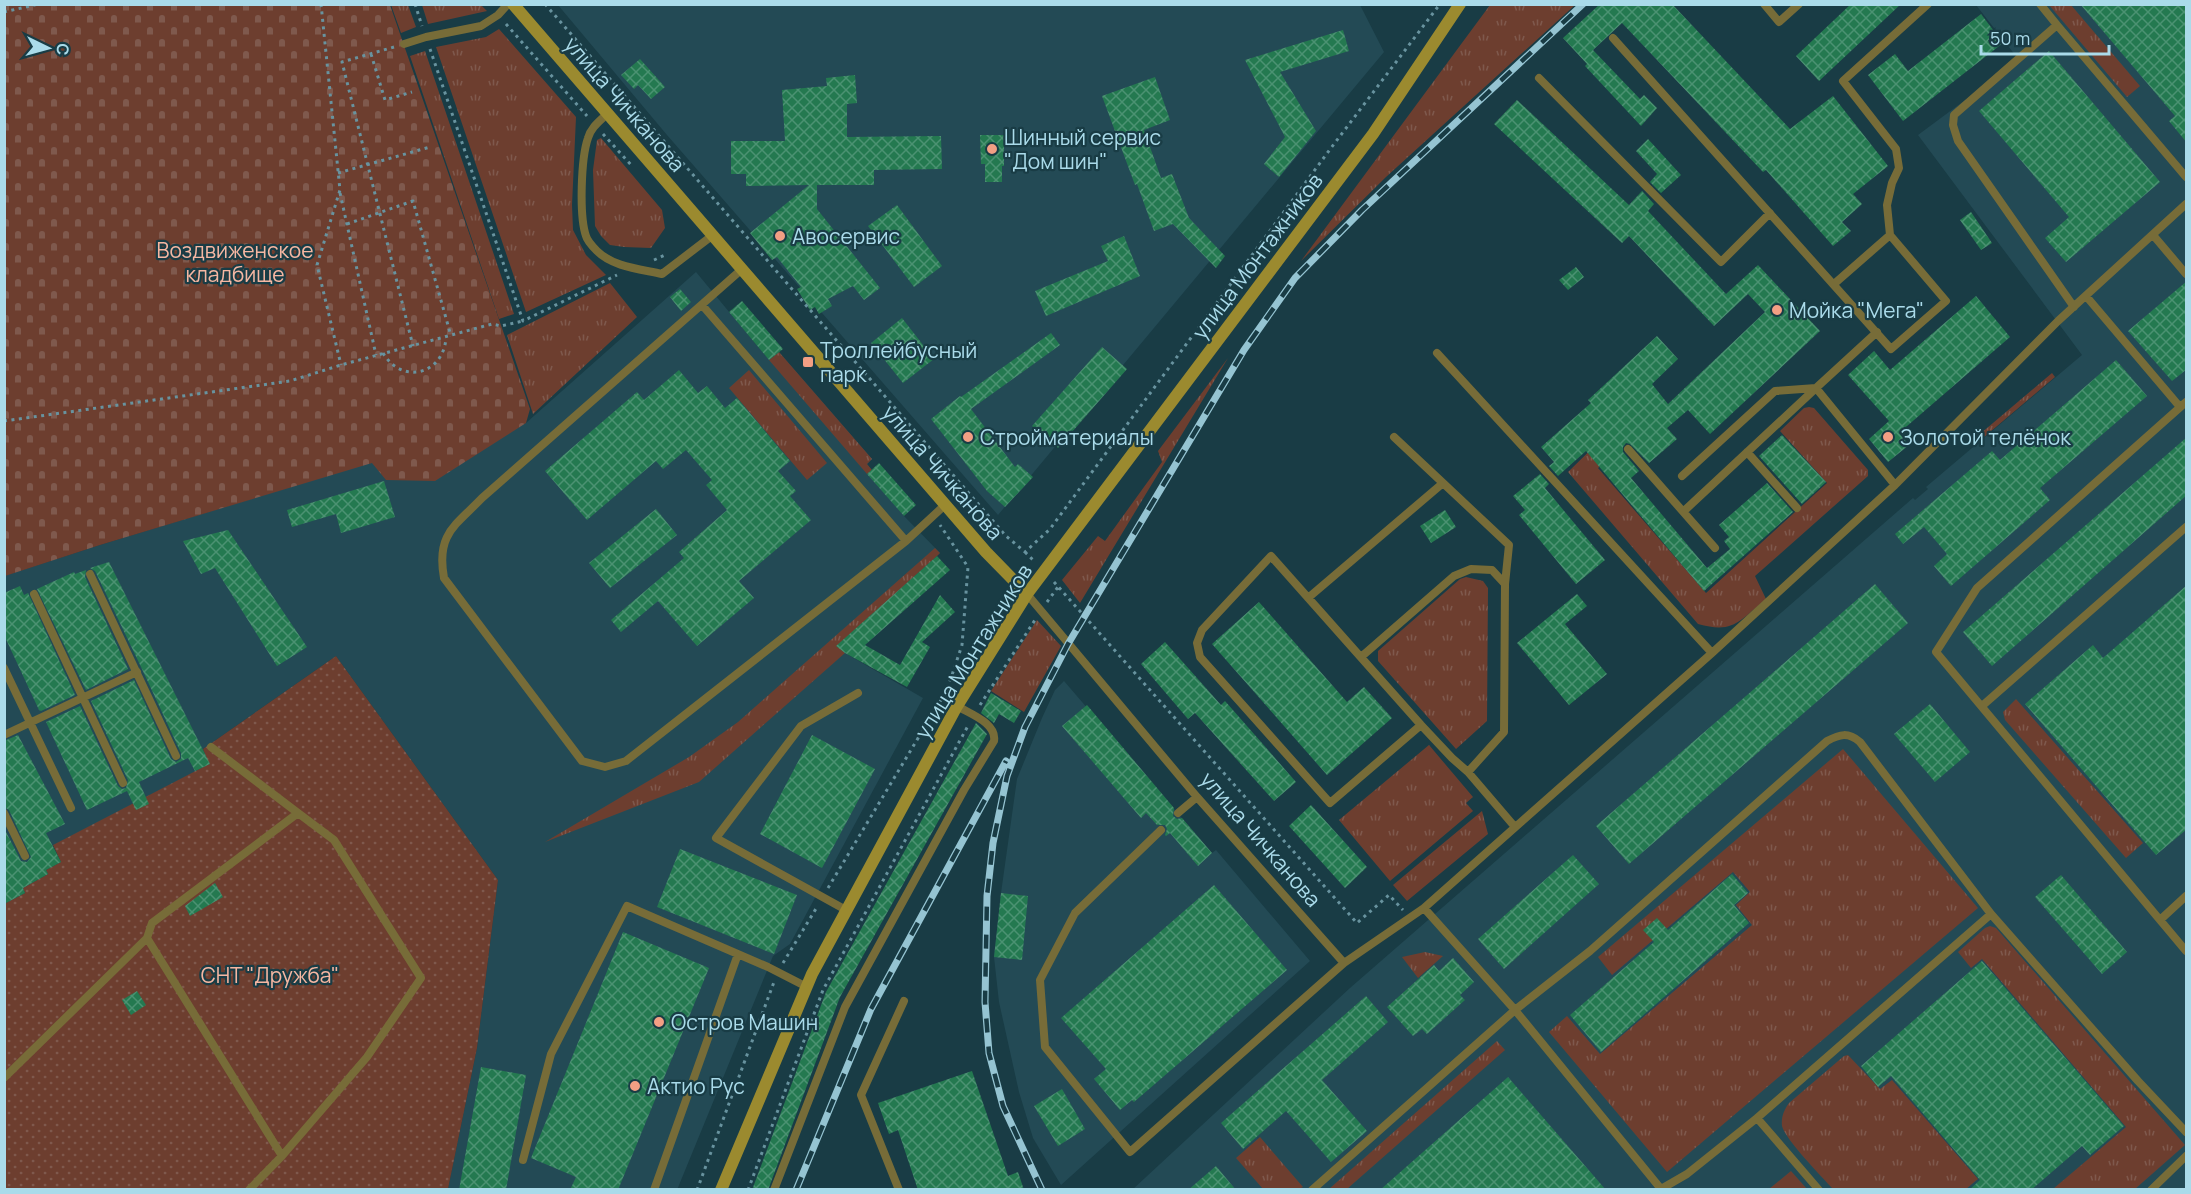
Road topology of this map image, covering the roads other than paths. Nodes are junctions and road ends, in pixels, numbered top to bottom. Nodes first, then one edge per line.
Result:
1 (508, 4) edge
2 (513, 4) edge
3 (1460, 4) edge
4 (1764, 4) edge
5 (1799, 4) edge
6 (1928, 4) edge
7 (2040, 4) edge
8 (2057, 25) junction
9 (1613, 38) dead end
10 (404, 44) road end
11 (1539, 78) dead end
12 (608, 114) junction
13 (2187, 177) edge
14 (2187, 204) edge
15 (1770, 213) junction
16 (713, 235) junction
17 (1890, 235) junction
18 (2153, 235) junction
19 (741, 270) junction
20 (2187, 274) edge
21 (1834, 284) junction
22 (2086, 296) junction
23 (702, 305) junction
24 (2074, 306) junction
25 (1877, 332) junction
26 (1437, 353) dead end
27 (1816, 388) junction
28 (2183, 405) edge
29 (1394, 437) dead end
30 (1628, 449) dead end
31 (1747, 452) junction
32 (1682, 476) dead end
33 (1443, 483) junction
34 (1895, 485) junction
35 (946, 504) junction
36 (1797, 508) dead end
37 (1684, 511) junction
38 (2187, 527) edge
39 (906, 541) junction
40 (1714, 548) dead end
41 (90, 574) dead end
42 (1505, 584) junction
43 (34, 594) dead end
44 (1027, 594) junction
45 (1308, 598) junction
46 (1712, 653) junction
47 (1360, 657) junction
48 (4, 668) edge
49 (137, 672) junction
50 (858, 693) dead end
51 (83, 698) junction
52 (957, 706) junction
53 (1982, 706) junction
54 (31, 723) junction
55 (1421, 725) junction
56 (4, 735) edge
57 (211, 747) dead end
58 (176, 756) dead end
59 (1468, 772) junction
60 (123, 783) dead end
61 (1197, 797) junction
62 (71, 808) dead end
63 (4, 813) edge
64 (298, 813) junction
65 (1178, 813) dead end
66 (1515, 827) junction
67 (1161, 830) dead end
68 (25, 856) dead end
69 (2187, 896) edge
70 (1424, 908) junction
71 (846, 910) junction
72 (1991, 914) junction
73 (2160, 920) junction
74 (147, 938) junction
75 (2187, 951) edge
76 (738, 954) junction
77 (1344, 963) junction
78 (807, 987) junction
79 (904, 1001) dead end
80 (1515, 1010) junction
81 (4, 1078) edge
82 (1757, 1118) junction
83 (2187, 1132) edge
84 (282, 1156) junction
85 (2187, 1156) edge
86 (523, 1160) dead end
87 (1661, 1189) edge
88 (249, 1190) edge
89 (654, 1190) edge
90 (722, 1190) edge
91 (774, 1190) edge
92 (899, 1190) edge
93 (1312, 1190) edge
94 (1819, 1190) edge
95 (2151, 1190) edge

1 - 10 lane
2 - 12 main road, улица Чичканова
3 - 44 main road, улица Монтажников
4 - 5 lane
6 - 17 lane
7 - 8 lane
8 - 13 lane
8 - 24 lane
9 - 15 lane
11 - 15 lane
12 - 16 main road, улица Чичканова
12 - 16 lane
14 - 18 lane
15 - 21 lane
16 - 19 main road, улица Чичканова
17 - 21 lane
17 - 25 lane
18 - 20 lane
18 - 22 lane
19 - 23 lane
19 - 35 main road, улица Чичканова
21 - 25 lane
22 - 24 lane
22 - 28 lane
23 - 39 lane
23 - 39 lane
24 - 34 lane
25 - 27 lane
26 - 46 lane
27 - 31 lane
27 - 32 lane
27 - 34 lane
28 - 53 lane
29 - 33 lane
30 - 37 lane
31 - 36 lane
31 - 37 lane
33 - 42 lane
33 - 45 lane
34 - 46 lane
35 - 39 lane
35 - 44 main road, улица Чичканова
37 - 40 lane
38 - 53 lane
41 - 49 lane
42 - 47 lane
42 - 59 lane
43 - 51 lane
44 - 52 main road, улица Монтажников
44 - 61 lane, улица Чичканова
45 - 47 lane
45 - 55 lane
46 - 66 lane
47 - 55 lane
48 - 54 lane
49 - 51 lane
49 - 58 lane
50 - 71 lane
51 - 54 lane
51 - 60 lane
52 - 71 main road, улица Монтажников
52 - 91 lane
53 - 73 lane
54 - 56 lane
54 - 62 lane
55 - 59 lane
57 - 64 lane
59 - 66 lane
61 - 65 lane
61 - 77 lane, улица Чичканова
63 - 68 lane
64 - 74 lane
64 - 84 lane
66 - 70 lane
67 - 77 lane
69 - 73 lane
70 - 77 lane
70 - 80 lane
71 - 78 main road, улица Монтажников
72 - 80 lane
72 - 82 lane
72 - 83 lane
73 - 75 lane
74 - 81 lane
74 - 84 lane
76 - 78 lane
76 - 86 lane
76 - 89 lane
78 - 90 main road, улица Монтажников
79 - 92 lane
80 - 87 lane
80 - 93 lane
82 - 87 lane
82 - 94 lane
84 - 88 lane
85 - 95 lane

